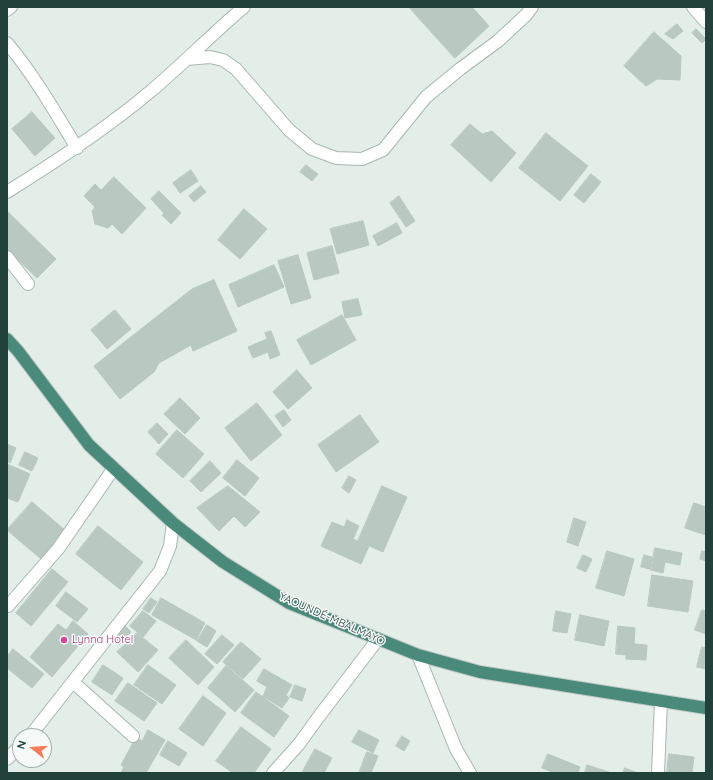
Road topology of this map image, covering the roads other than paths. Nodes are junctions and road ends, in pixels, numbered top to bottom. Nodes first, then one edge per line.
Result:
1 (11, 7) edge
2 (244, 7) edge
3 (532, 7) edge
4 (693, 7) edge
5 (7, 10) edge
6 (706, 22) edge
7 (7, 43) edge
8 (186, 60) junction
9 (77, 148) junction
10 (7, 192) edge
11 (7, 257) edge
12 (28, 284) dead end
13 (7, 339) edge
14 (114, 468) junction
15 (173, 523) junction
16 (8, 606) dead end
17 (378, 640) junction
18 (418, 655) junction
19 (73, 682) junction
20 (661, 701) junction
21 (706, 708) edge
22 (36, 728) edge
23 (133, 736) dead end
24 (273, 773) edge
25 (470, 773) edge
26 (658, 773) edge

1 - 5 street
2 - 8 street
3 - 8 street
4 - 6 street
7 - 9 street
8 - 9 street
9 - 10 street
11 - 12 street
13 - 14 highway, YAOUNDÉ-MBALMAYO
14 - 15 highway, YAOUNDÉ-MBALMAYO
14 - 16 street
15 - 17 highway, YAOUNDÉ-MBALMAYO
15 - 19 street
17 - 18 highway, YAOUNDÉ-MBALMAYO
17 - 24 street
18 - 20 highway, YAOUNDÉ-MBALMAYO
18 - 25 street
19 - 22 street
19 - 23 street
20 - 21 highway, YAOUNDÉ-MBALMAYO
20 - 26 street

